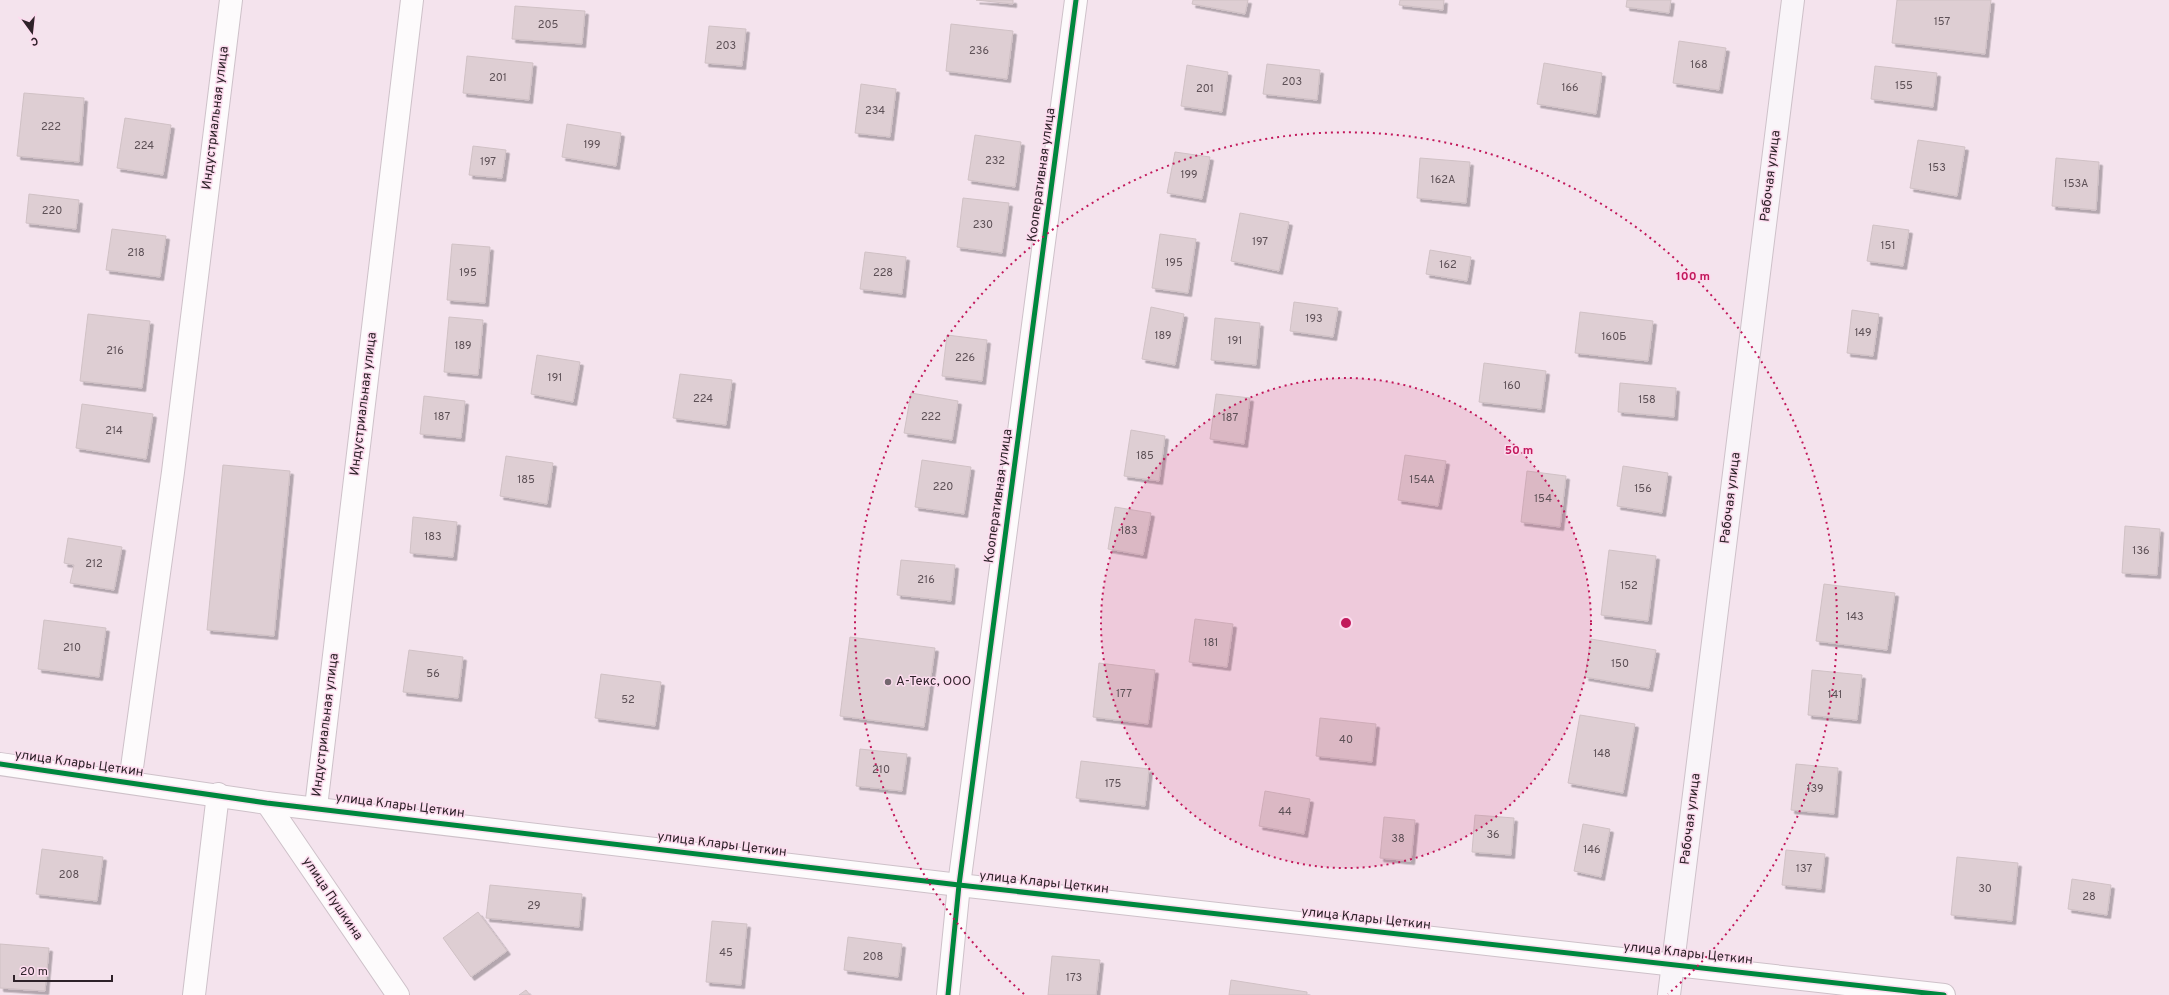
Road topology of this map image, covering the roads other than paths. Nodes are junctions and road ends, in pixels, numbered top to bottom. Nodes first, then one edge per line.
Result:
1 (231, 0) edge
2 (412, 0) edge
3 (1076, 0) edge
4 (1793, 0) edge
5 (0, 764) edge
6 (130, 782) junction
7 (218, 794) junction
8 (267, 803) junction
9 (316, 807) junction
10 (959, 885) junction
11 (1673, 964) junction
12 (194, 995) edge
13 (398, 995) edge
14 (948, 995) edge
15 (1669, 995) edge
16 (1944, 995) edge

1 - 6 street, Индустриальная улица
2 - 9 street, Индустриальная улица
3 - 10 street, Кооперативная улица
4 - 11 main road, Рабочая улица
5 - 6 street, улица Клары Цеткин
6 - 7 street, улица Клары Цеткин
7 - 8 street, улица Клары Цеткин
7 - 12 street
8 - 9 street, улица Клары Цеткин
8 - 13 street, улица Пушкина
9 - 10 street, улица Клары Цеткин
10 - 11 street, улица Клары Цеткин
10 - 14 street, Кооперативная улица
11 - 15 main road, Рабочая улица
11 - 16 street, улица Клары Цеткин

